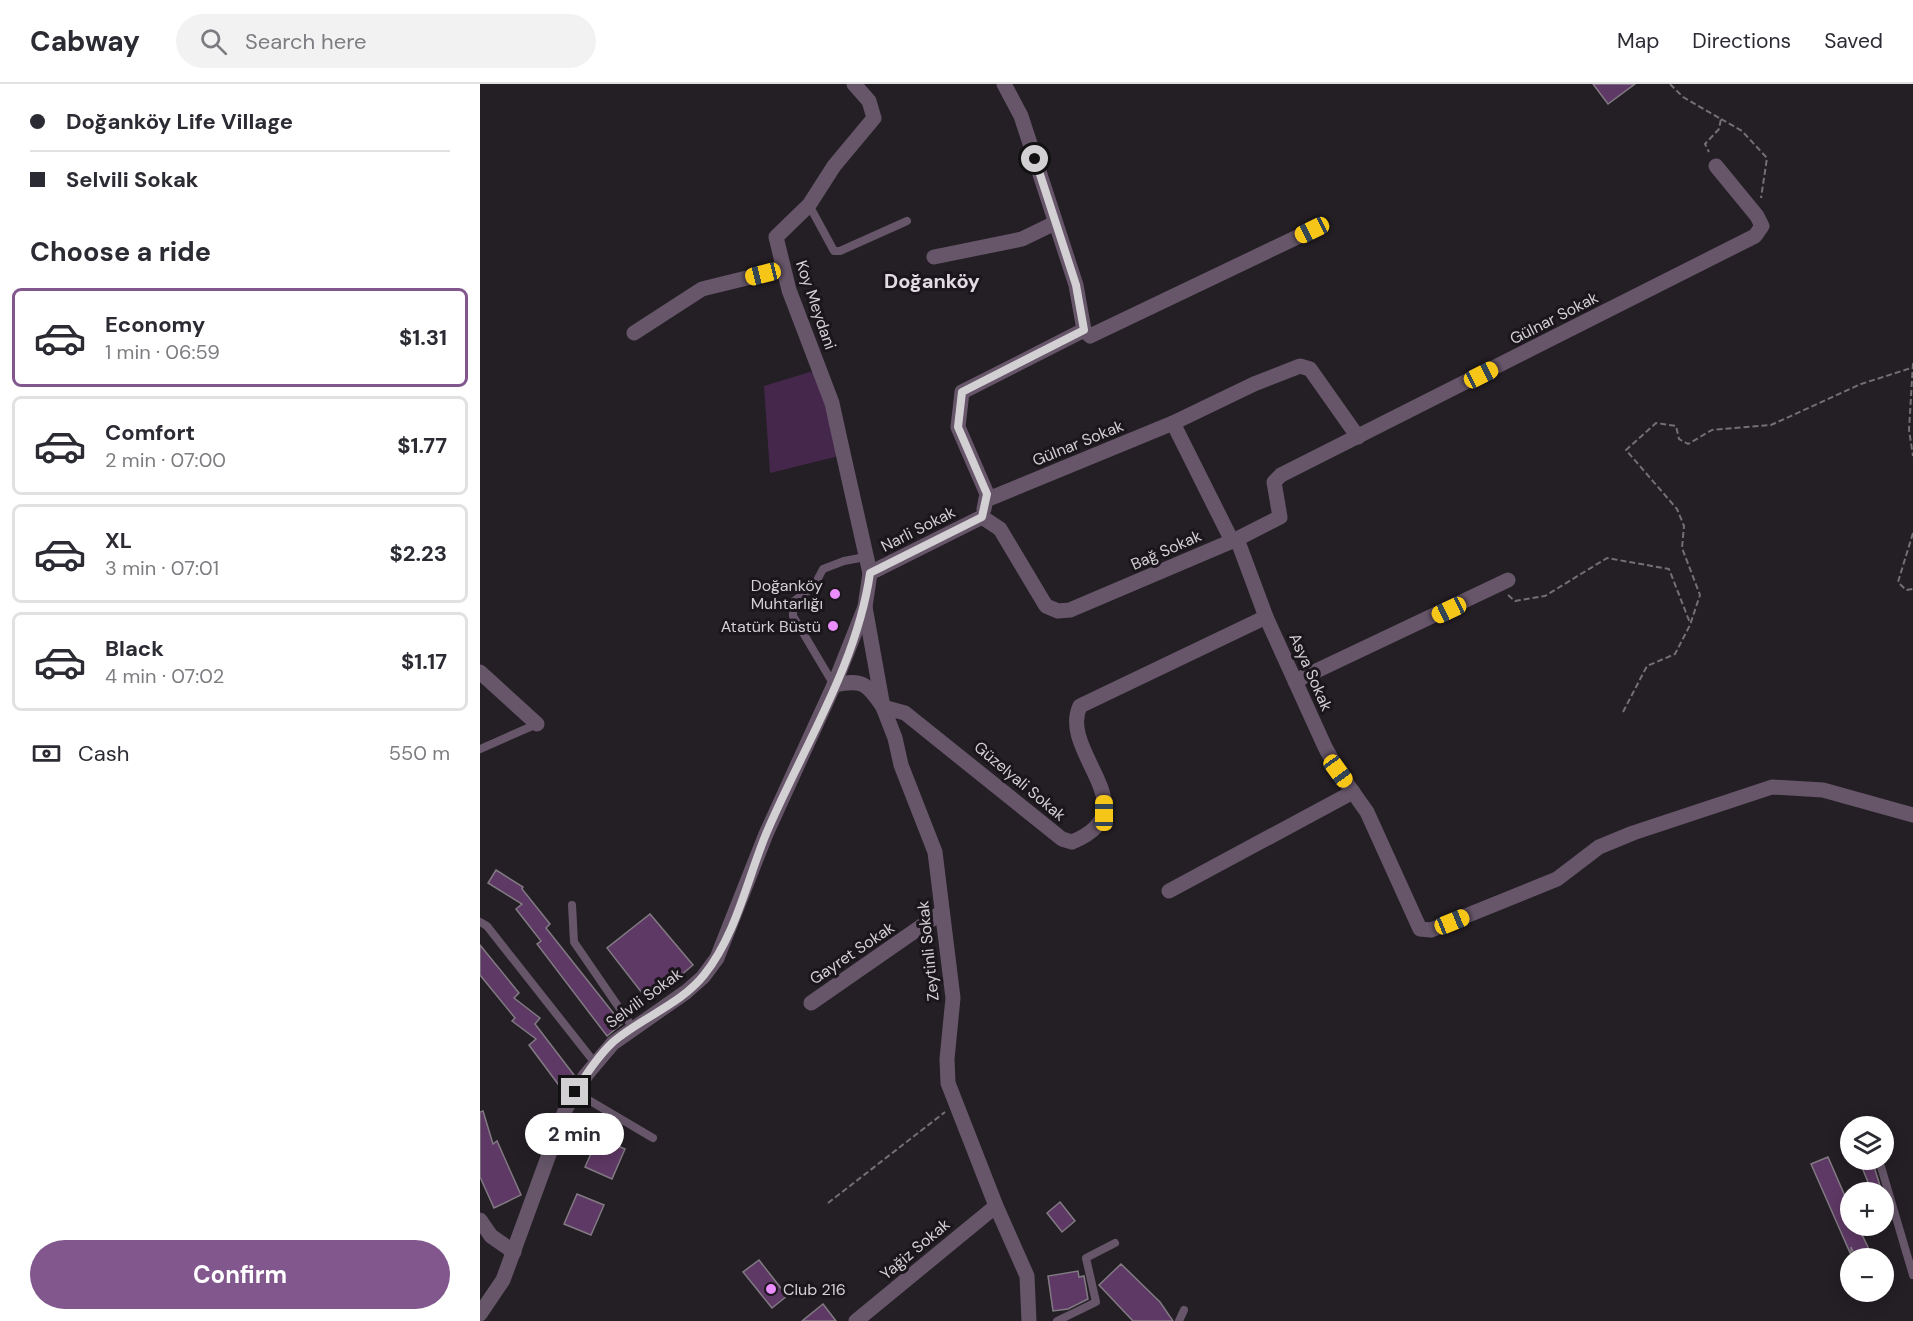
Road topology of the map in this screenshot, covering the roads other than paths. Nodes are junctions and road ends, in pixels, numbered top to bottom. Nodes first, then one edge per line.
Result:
1 (854, 84) edge
2 (1004, 84) edge
3 (1716, 166) road end
4 (808, 205) junction
5 (907, 221) dead end
6 (1055, 223) junction
7 (1312, 230) dead end
8 (934, 257) dead end
9 (783, 269) junction
10 (1084, 330) junction
11 (634, 333) dead end
12 (1173, 423) junction
13 (1358, 437) junction
14 (986, 500) junction
15 (982, 517) junction
16 (1234, 540) junction
17 (865, 557) junction
18 (870, 573) junction
19 (1502, 584) road end
20 (865, 607) junction
21 (1266, 617) junction
22 (480, 672) edge
23 (1295, 681) junction
24 (834, 685) junction
25 (883, 706) junction
26 (537, 724) joint
27 (480, 749) edge
28 (1353, 792) junction
29 (1913, 815) edge
30 (1168, 891) dead end
31 (572, 905) dead end
32 (942, 912) junction
33 (480, 922) edge
34 (811, 1003) dead end
35 (633, 1028) junction
36 (595, 1063) junction
37 (575, 1092) junction
38 (653, 1138) dead end
39 (1882, 1170) edge
40 (996, 1206) junction
41 (480, 1220) edge
42 (1115, 1243) dead end
43 (513, 1252) junction
44 (1913, 1275) edge
45 (1184, 1310) dead end
46 (480, 1314) edge
47 (856, 1321) edge
48 (1029, 1321) edge
49 (1057, 1321) edge
50 (1179, 1321) edge

1 - 4 street, Koy Meydani
2 - 6 street
3 - 13 street, Gülnar Sokak
4 - 5 lane
4 - 9 street, Koy Meydani
6 - 8 street
6 - 10 street
7 - 10 street
9 - 11 street
9 - 17 street, Koy Meydani
10 - 14 street
12 - 13 street, Gülnar Sokak
12 - 14 street, Gülnar Sokak
12 - 16 street, Asya Sokak
13 - 16 street, Bağ Sokak
14 - 15 street
15 - 16 street, Bağ Sokak
15 - 18 street, Narli Sokak
16 - 21 street, Asya Sokak
17 - 18 street, Koy Meydani
17 - 24 lane
18 - 20 street, Zeytinli Sokak
19 - 23 street
20 - 24 street, Selvili Sokak
20 - 25 street, Zeytinli Sokak
21 - 23 street, Asya Sokak
21 - 25 street, Güzelyali Sokak
22 - 26 street
23 - 28 street, Asya Sokak
24 - 25 street
24 - 35 street, Selvili Sokak
25 - 32 street, Zeytinli Sokak
26 - 27 lane
28 - 29 street, Asya Sokak
28 - 30 street
31 - 35 lane
32 - 34 street, Gayret Sokak
32 - 40 street, Zeytinli Sokak
33 - 36 lane
35 - 36 street, Selvili Sokak
36 - 37 street, Selvili Sokak
37 - 38 lane
37 - 43 street, Selvili Sokak
39 - 44 lane
40 - 47 street, Yağiz Sokak
40 - 48 street, Zeytinli Sokak
41 - 43 street
42 - 49 lane
43 - 46 street, Selvili Sokak
45 - 50 lane

